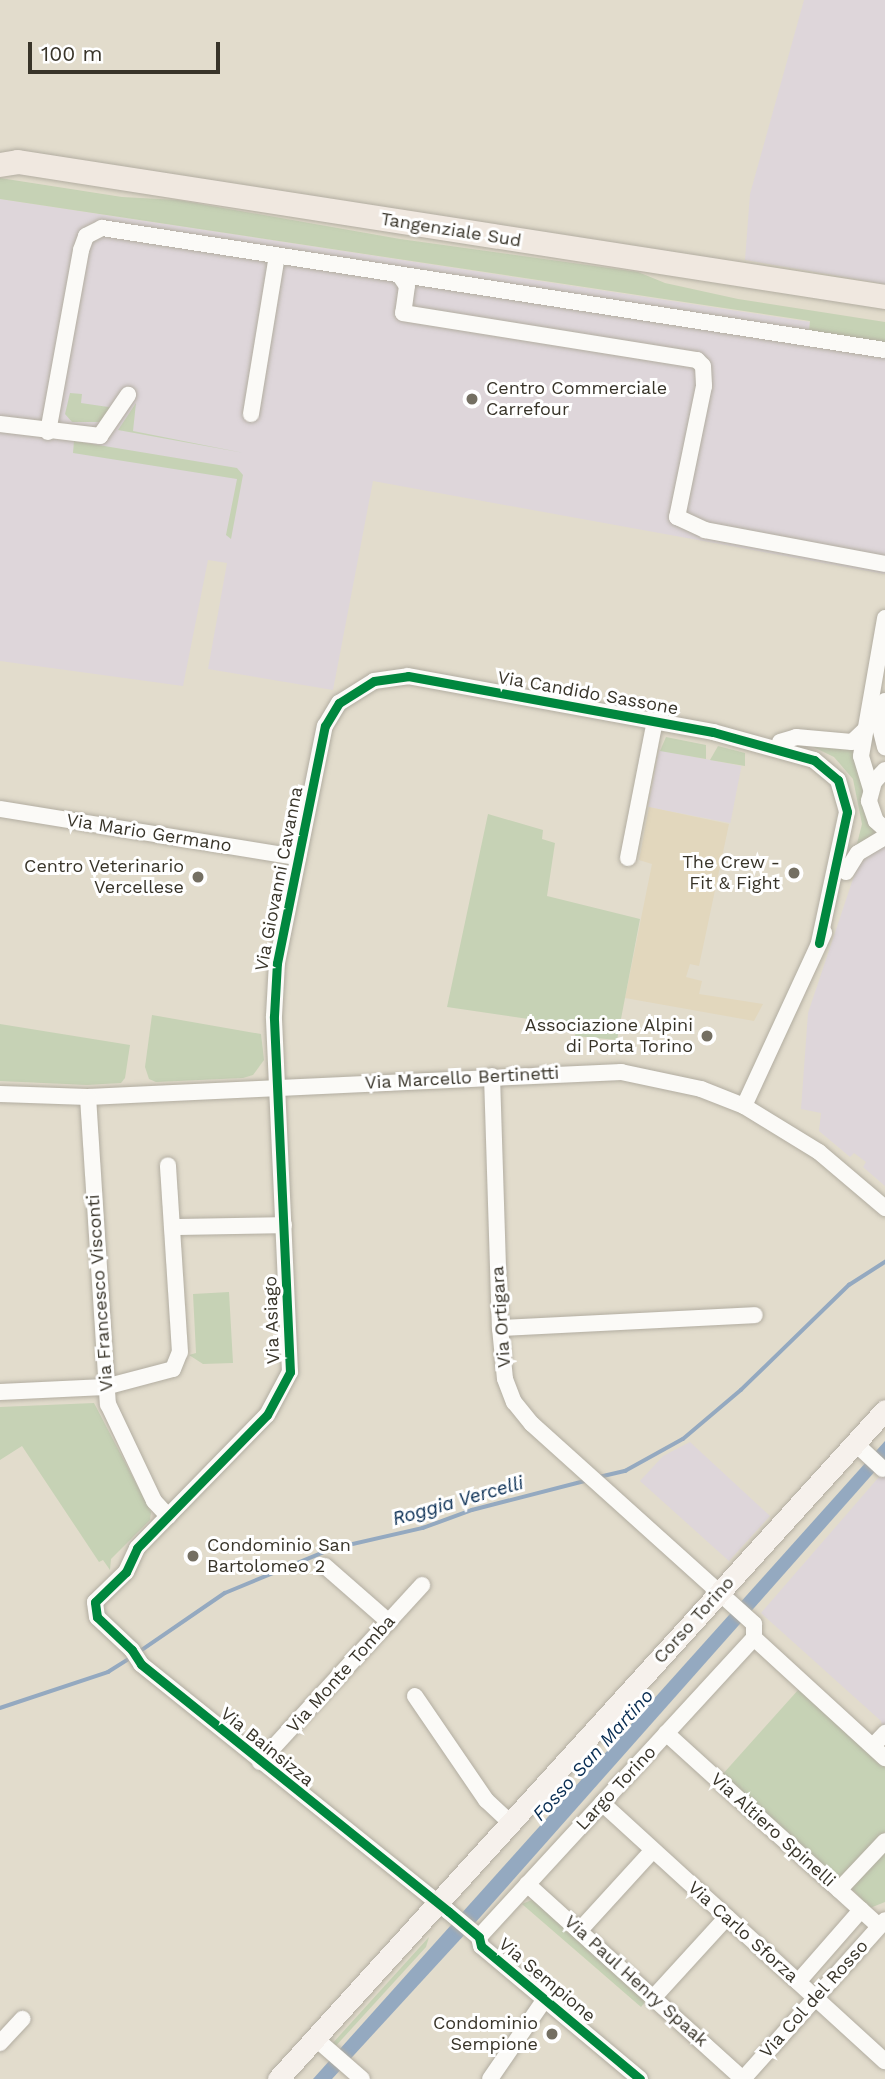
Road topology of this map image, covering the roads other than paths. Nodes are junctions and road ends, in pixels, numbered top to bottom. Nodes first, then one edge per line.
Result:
1 (6, 160) edge
2 (277, 256) junction
3 (400, 276) junction
4 (885, 297) edge
5 (885, 350) edge
6 (128, 395) dead end
7 (251, 414) dead end
8 (0, 424) edge
9 (48, 432) junction
10 (885, 564) edge
11 (885, 618) edge
12 (356, 689) joint
13 (885, 701) edge
14 (655, 721) junction
15 (865, 730) junction
16 (780, 742) junction
17 (761, 743) junction
18 (885, 747) edge
19 (816, 756) junction
20 (885, 770) edge
21 (871, 789) junction
22 (0, 808) edge
23 (885, 829) edge
24 (885, 837) edge
25 (299, 858) junction
26 (628, 858) dead end
27 (846, 872) junction
28 (818, 943) junction
29 (492, 1076) junction
30 (277, 1088) junction
31 (0, 1094) edge
32 (88, 1097) junction
33 (744, 1106) junction
34 (169, 1165) dead end
35 (885, 1208) edge
36 (284, 1225) junction
37 (173, 1227) junction
38 (755, 1315) dead end
39 (500, 1328) junction
40 (105, 1387) junction
41 (0, 1392) edge
42 (885, 1410) edge
43 (860, 1449) junction
44 (883, 1469) dead end
45 (168, 1516) junction
46 (325, 1566) dead end
47 (422, 1585) dead end
48 (725, 1597) junction
49 (95, 1602) joint
50 (389, 1622) junction
51 (754, 1638) junction
52 (415, 1696) dead end
53 (666, 1733) junction
54 (885, 1733) edge
55 (879, 1752) edge
56 (261, 1762) junction
57 (602, 1803) junction
58 (510, 1822) junction
59 (885, 1841) edge
60 (653, 1850) junction
61 (527, 1884) junction
62 (839, 1890) junction
63 (436, 1905) junction
64 (861, 1910) junction
65 (727, 1917) junction
66 (882, 1923) edge
67 (580, 1930) junction
68 (474, 1934) junction
69 (797, 1982) junction
70 (654, 1997) junction
71 (815, 1998) junction
72 (545, 1999) junction
73 (22, 2019) dead end
74 (315, 2038) junction
75 (0, 2043) edge
76 (885, 2061) edge
77 (278, 2079) edge
78 (362, 2079) edge
79 (490, 2079) edge
80 (640, 2079) edge
81 (743, 2079) edge

1 - 4 main road, Tangenziale Sud
2 - 3 street
2 - 7 street
2 - 9 street
3 - 5 street
3 - 10 street
6 - 9 street
8 - 9 street
11 - 15 street
12 - 14 street, Via Candido Sassone
12 - 25 street, Via Giovanni Cavanna
13 - 18 street
14 - 17 street, Via Candido Sassone
14 - 26 street, Via Candido Sassone
15 - 16 street
15 - 21 street
16 - 17 street, Via Candido Sassone
16 - 19 street, Via Candido Sassone
17 - 19 street, Via Candido Sassone
19 - 27 street
19 - 28 street
20 - 21 street
21 - 23 street
22 - 25 street, Via Mario Germano
24 - 27 street
25 - 30 street, Via Giovanni Cavanna
27 - 28 street
28 - 33 street
29 - 30 street, Via Marcello Bertinetti
29 - 33 street, Via Marcello Bertinetti
29 - 39 street, Via Ortigara
30 - 32 street, Via Marcello Bertinetti
30 - 36 street, Via Asiago
31 - 32 street, Via Marcello Bertinetti
32 - 40 street, Via Francesco Visconti
33 - 35 street, Via Marcello Bertinetti
34 - 37 street
36 - 37 street
36 - 45 street, Via Asiago
37 - 40 street
38 - 39 street
39 - 48 street, Via Ortigara
40 - 41 street
40 - 45 street, Via Francesco Visconti
42 - 43 main road, Corso Torino
43 - 44 street
43 - 48 main road, Corso Torino
45 - 49 street, Via Asiago
46 - 50 street
47 - 50 street, Via Monte Tomba
48 - 51 street, Via Ortigara
48 - 58 main road, Corso Torino
49 - 56 street, Via Bainsizza
50 - 56 street, Via Monte Tomba
51 - 53 street, Largo Torino
51 - 55 street
52 - 58 street
53 - 57 street, Largo Torino
53 - 62 street, Via Altiero Spinelli
54 - 55 street
56 - 63 street, Via Bainsizza
57 - 60 street, Via Carlo Sforza
57 - 61 street, Largo Torino
58 - 63 main road, Corso Torino
59 - 62 street
60 - 65 street, Via Carlo Sforza
60 - 67 street
61 - 67 street, Via Paul Henry Spaak
61 - 68 street, Largo Torino
62 - 64 street, Via Altiero Spinelli
63 - 68 street, Via Sempione
63 - 74 main road, Corso Torino
64 - 66 street, Via Altiero Spinelli
64 - 69 street, Via Col del Rosso
65 - 69 street, Via Carlo Sforza
65 - 70 street
66 - 71 street, Via Col del Rosso
67 - 70 street, Via Paul Henry Spaak
68 - 72 street, Via Sempione
69 - 71 street, Via Carlo Sforza
70 - 81 street, Via Paul Henry Spaak
71 - 76 street, Via Carlo Sforza
71 - 81 street, Via Col del Rosso
72 - 79 street
72 - 80 street, Via Sempione
73 - 75 street
74 - 77 main road, Corso Torino
74 - 78 street

